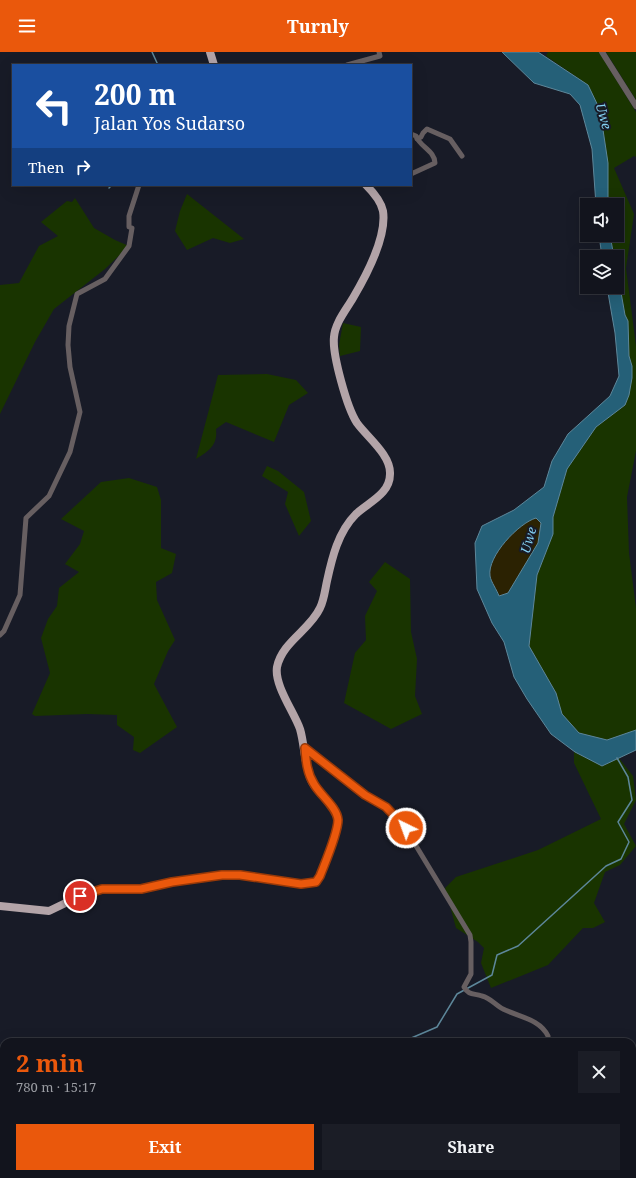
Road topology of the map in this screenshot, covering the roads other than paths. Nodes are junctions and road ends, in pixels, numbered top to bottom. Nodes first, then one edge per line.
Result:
1 (210, 52) edge
2 (379, 52) edge
3 (602, 52) edge
4 (214, 64) edge
5 (351, 64) edge
6 (636, 106) edge
7 (412, 134) edge
8 (417, 139) junction
9 (462, 156) dead end
10 (412, 174) edge
11 (139, 186) edge
12 (368, 186) edge
13 (0, 635) edge
14 (305, 748) junction
15 (0, 906) edge
16 (548, 1036) dead end

1 - 4 main road
2 - 5 street
3 - 6 street
7 - 8 street
8 - 9 street
8 - 10 street
11 - 13 street
12 - 14 main road
14 - 15 main road
14 - 16 street

